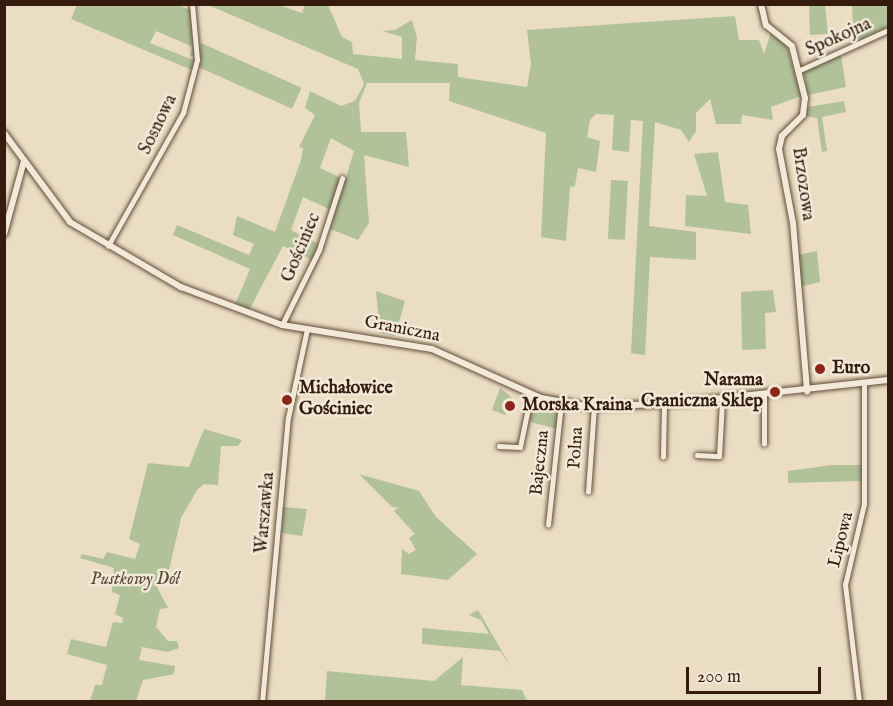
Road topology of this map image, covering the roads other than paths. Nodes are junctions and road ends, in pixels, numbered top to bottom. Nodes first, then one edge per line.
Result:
1 (192, 4) edge
2 (761, 4) edge
3 (888, 30) edge
4 (800, 70) junction
5 (4, 133) edge
6 (24, 161) junction
7 (342, 179) dead end
8 (4, 234) edge
9 (108, 246) junction
10 (282, 325) junction
11 (307, 329) junction
12 (888, 380) edge
13 (864, 383) junction
14 (807, 391) junction
15 (531, 394) junction
16 (764, 396) junction
17 (722, 400) junction
18 (561, 403) junction
19 (664, 404) junction
20 (594, 407) junction
21 (764, 444) dead end
22 (499, 446) dead end
23 (698, 455) dead end
24 (663, 457) dead end
25 (588, 492) dead end
26 (548, 525) dead end
27 (262, 702) edge
28 (859, 702) edge

1 - 9 street, Sosnowa
2 - 4 street, Brzozowa
3 - 4 street, Spokojna
4 - 14 street, Brzozowa
5 - 6 street, Graniczna
6 - 8 street
6 - 9 street, Graniczna
7 - 10 street, Gościniec
9 - 10 street, Graniczna
10 - 11 street, Graniczna
11 - 15 street, Graniczna
11 - 27 street, Warszawka
12 - 13 street, Graniczna
13 - 14 street, Graniczna
13 - 28 street, Lipowa
14 - 16 street, Graniczna
15 - 18 street, Graniczna
15 - 22 street
16 - 17 street, Graniczna
16 - 21 street
17 - 19 street, Graniczna
17 - 23 street
18 - 20 street, Graniczna
18 - 26 street, Bajeczna
19 - 20 street, Graniczna
19 - 24 street
20 - 25 street, Polna

